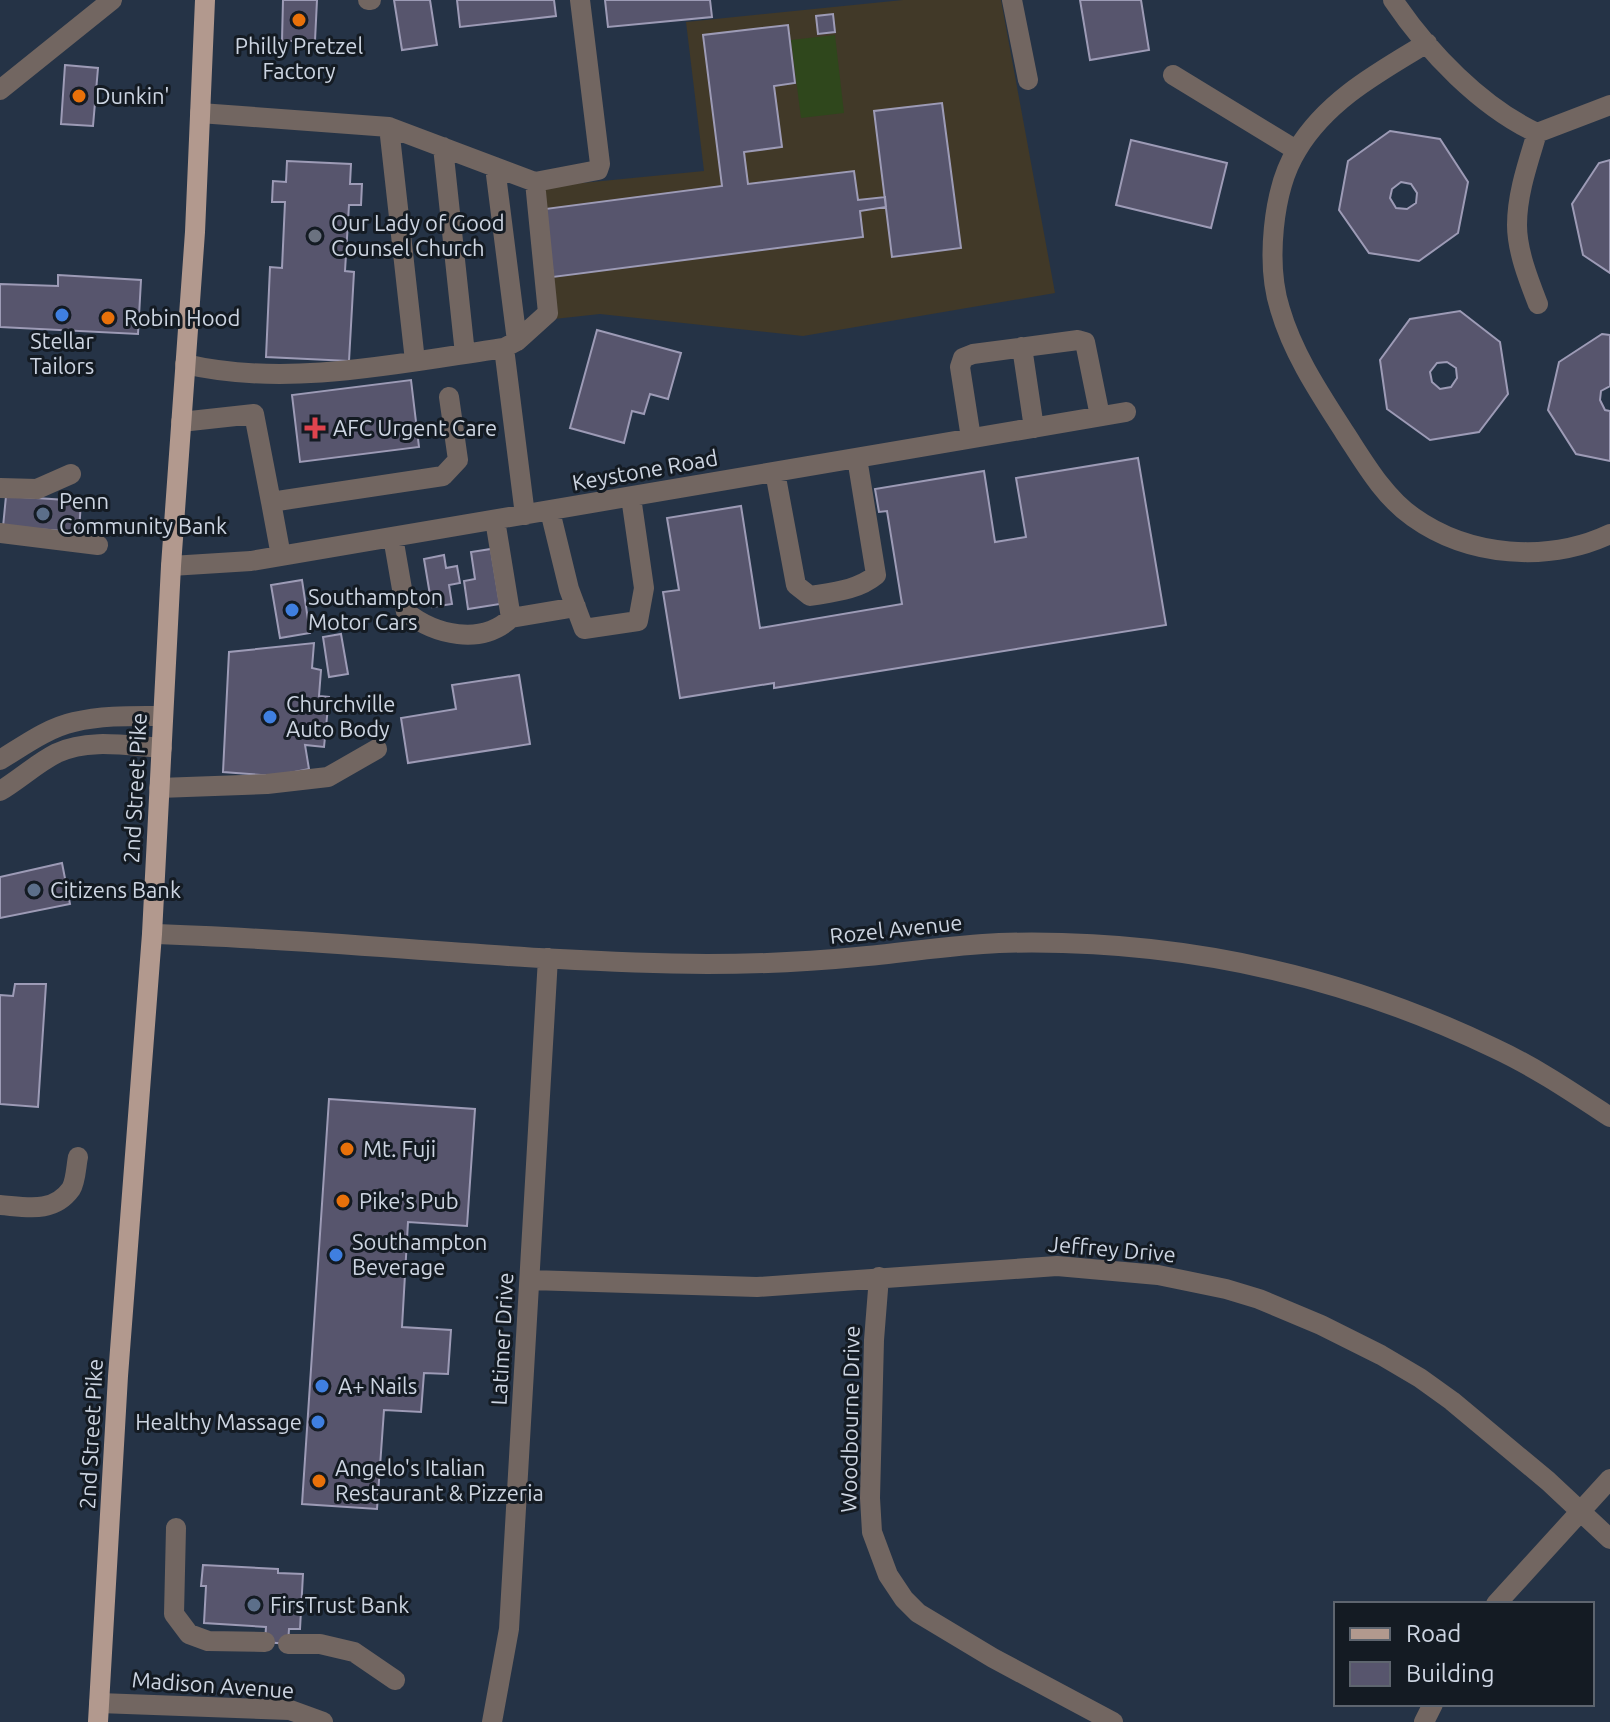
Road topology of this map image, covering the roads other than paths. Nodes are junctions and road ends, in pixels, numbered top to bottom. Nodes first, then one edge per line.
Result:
1 (112, 0) edge
2 (205, 0) edge
3 (580, 0) edge
4 (1012, 0) edge
5 (1393, 0) edge
6 (1427, 43) junction
7 (1173, 75) dead end
8 (1028, 80) dead end
9 (0, 90) edge
10 (1610, 105) edge
11 (200, 113) junction
12 (389, 127) junction
13 (1537, 133) junction
14 (443, 147) junction
15 (1296, 150) junction
16 (495, 167) junction
17 (535, 182) junction
18 (1538, 304) dead end
19 (510, 344) junction
20 (1022, 347) junction
21 (465, 354) junction
22 (415, 361) junction
23 (185, 364) junction
24 (449, 397) dead end
25 (1126, 412) dead end
26 (1100, 416) junction
27 (181, 422) junction
28 (1034, 428) junction
29 (971, 438) junction
30 (857, 458) junction
31 (775, 472) junction
32 (71, 474) dead end
33 (0, 488) edge
34 (631, 497) junction
35 (271, 502) junction
36 (550, 511) junction
37 (525, 515) junction
38 (495, 520) junction
39 (0, 533) edge
40 (1610, 534) edge
41 (393, 537) junction
42 (98, 545) dead end
43 (281, 556) junction
44 (171, 566) junction
45 (576, 607) junction
46 (511, 618) junction
47 (163, 716) junction
48 (162, 748) junction
49 (377, 749) dead end
50 (0, 760) edge
51 (159, 788) junction
52 (0, 791) edge
53 (152, 934) junction
54 (548, 958) junction
55 (1610, 1117) edge
56 (78, 1157) dead end
57 (0, 1205) edge
58 (879, 1277) junction
59 (530, 1280) junction
60 (1610, 1479) edge
61 (1581, 1513) junction
62 (176, 1528) dead end
63 (1610, 1539) edge
64 (1498, 1602) edge
65 (265, 1642) dead end
66 (288, 1644) dead end
67 (395, 1680) dead end
68 (98, 1712) edge
69 (201, 1714) edge
70 (323, 1722) edge
71 (492, 1722) edge
72 (1113, 1722) edge

1 - 9 street
2 - 11 main road, 2nd Street Pike
3 - 17 street
4 - 8 street
5 - 6 street
6 - 13 street
6 - 15 street
7 - 15 street
10 - 13 street
11 - 12 street
11 - 23 main road, 2nd Street Pike
12 - 14 street
12 - 22 street
13 - 18 street
14 - 16 street
14 - 21 street
15 - 40 street
16 - 17 street
16 - 19 street
17 - 19 street
19 - 21 street
19 - 37 street
20 - 26 street
20 - 28 street
20 - 29 street
21 - 22 street
22 - 23 street
23 - 27 main road, 2nd Street Pike
24 - 35 street
25 - 26 street, Keystone Road
26 - 28 street, Keystone Road
27 - 35 street
27 - 44 main road, 2nd Street Pike
28 - 29 street, Keystone Road
29 - 30 street, Keystone Road
30 - 31 street, Keystone Road
30 - 31 street
31 - 34 street, Keystone Road
32 - 33 street
34 - 36 street, Keystone Road
34 - 45 street
35 - 43 street
36 - 37 street, Keystone Road
36 - 45 street
37 - 38 street, Keystone Road
38 - 41 street, Keystone Road
38 - 46 street
39 - 42 street
41 - 43 street, Keystone Road
41 - 46 street
43 - 44 street, Keystone Road
44 - 47 main road, 2nd Street Pike
45 - 46 street
47 - 48 main road, 2nd Street Pike
47 - 50 street
48 - 51 main road, 2nd Street Pike
48 - 52 street
49 - 51 street
51 - 53 main road, 2nd Street Pike
53 - 54 street, Rozel Avenue
53 - 68 main road, 2nd Street Pike
54 - 55 street, Rozel Avenue
54 - 59 street, Latimer Drive
56 - 57 street
58 - 59 street, Jeffrey Drive
58 - 61 street, Jeffrey Drive
58 - 72 street, Woodbourne Drive
59 - 71 street, Latimer Drive
60 - 61 street
61 - 63 street, Jeffrey Drive
61 - 64 street
62 - 65 street
66 - 67 street
68 - 69 street, Madison Avenue
69 - 70 street, Madison Avenue

